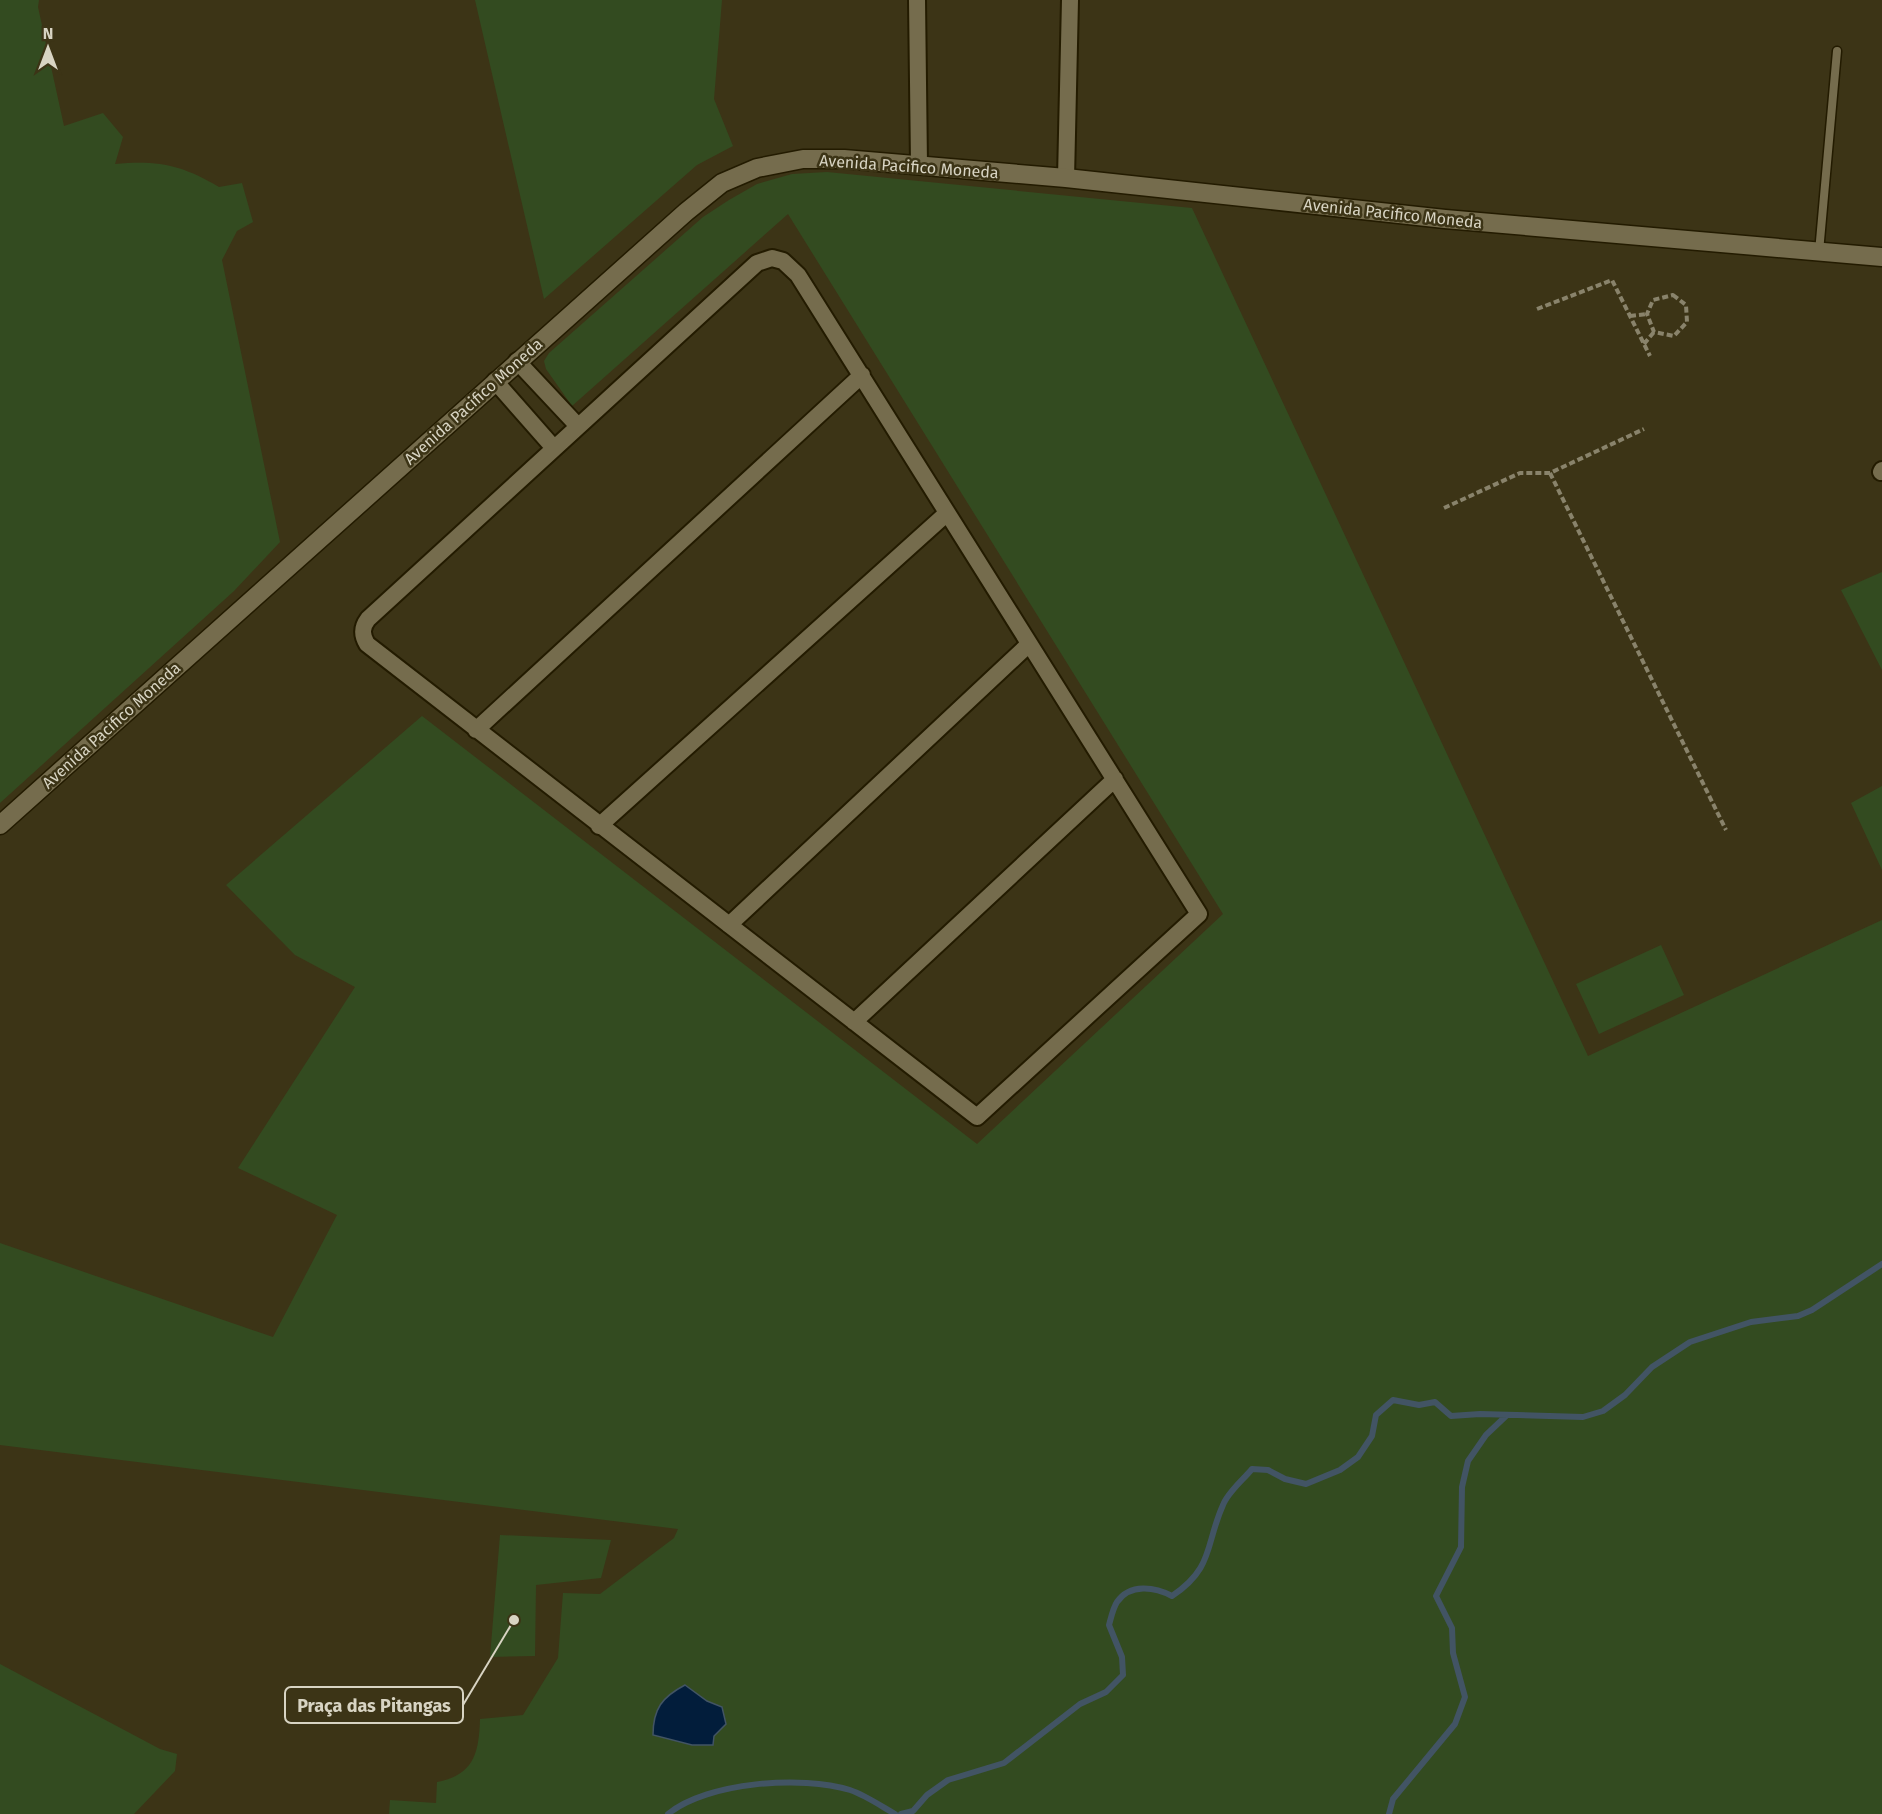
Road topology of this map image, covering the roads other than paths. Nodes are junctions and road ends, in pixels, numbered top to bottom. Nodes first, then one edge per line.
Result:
1 (917, 0) edge
2 (1070, 0) edge
3 (1838, 51) dead end
4 (919, 164) junction
5 (1066, 178) junction
6 (1819, 252) junction
7 (1882, 257) edge
8 (517, 361) junction
9 (861, 375) junction
10 (495, 381) junction
11 (577, 426) junction
12 (553, 447) junction
13 (946, 514) junction
14 (1028, 645) junction
15 (476, 730) junction
16 (1115, 779) junction
17 (0, 825) edge
18 (599, 826) junction
19 (729, 924) junction
20 (854, 1022) junction

1 - 4 street
2 - 5 street
3 - 6 lane
4 - 5 street, Avenida Pacifico Moneda
4 - 8 street, Avenida Pacifico Moneda
5 - 6 street, Avenida Pacifico Moneda
6 - 7 street, Avenida Pacifico Moneda
8 - 10 street, Avenida Pacifico Moneda
8 - 11 street
9 - 11 street
9 - 13 street
9 - 15 street
10 - 12 street
10 - 17 street, Avenida Pacifico Moneda
11 - 12 street
12 - 15 street
13 - 14 street
13 - 18 street
14 - 16 street
14 - 19 street
15 - 18 street
16 - 20 street
16 - 20 street
18 - 19 street
19 - 20 street

